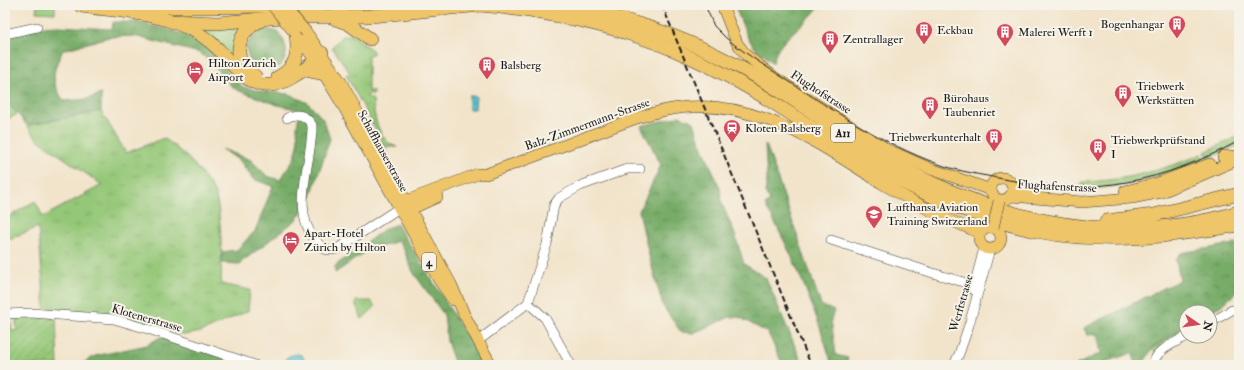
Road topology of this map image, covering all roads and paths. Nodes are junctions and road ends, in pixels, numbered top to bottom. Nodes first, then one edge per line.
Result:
1 (272, 5) edge
2 (283, 5) edge
3 (313, 5) edge
4 (481, 5) edge
5 (559, 5) edge
6 (716, 5) edge
7 (722, 5) edge
8 (81, 6) edge
9 (323, 16) junction
10 (371, 16) junction
11 (265, 19) junction
12 (171, 21) junction
13 (37, 27) dead end
14 (299, 33) junction
15 (5, 34) edge
16 (733, 34) junction
17 (316, 57) junction
18 (290, 69) junction
19 (305, 70) junction
20 (324, 74) junction
21 (287, 118) dead end
22 (1239, 151) edge
23 (1224, 157) junction
24 (1239, 159) edge
25 (640, 168) dead end
26 (994, 185) junction
27 (1011, 191) junction
28 (1239, 194) edge
29 (999, 200) junction
30 (978, 202) junction
31 (405, 206) junction
32 (1239, 212) edge
33 (1239, 225) edge
34 (993, 228) junction
35 (980, 233) junction
36 (831, 240) dead end
37 (987, 248) junction
38 (977, 286) junction
39 (528, 303) junction
40 (1232, 310) dead end
41 (5, 314) edge
42 (1218, 318) edge
43 (478, 341) junction
44 (1178, 341) edge
45 (954, 364) edge
46 (255, 365) edge
47 (492, 365) edge
48 (570, 365) edge
49 (1153, 365) edge

1 - 14 main road, Schaffhauserstrasse / 4, bridge
2 - 14 main road, Schaffhauserstrasse / 4, bridge
3 - 8 highway
4 - 10 highway
4 - 33 highway, A11
5 - 30 highway, A11
6 - 16 main road, Flughofstrasse
7 - 16 main road, Flughofstrasse
8 - 12 highway
9 - 10 highway
9 - 10 highway
9 - 11 highway
11 - 12 highway
11 - 18 highway
12 - 19 highway
13 - 15 street
14 - 17 main road, Schaffhauserstrasse / 4
14 - 18 highway
16 - 26 main road, Flughofstrasse
17 - 18 highway
17 - 19 highway
17 - 20 main road, Schaffhauserstrasse / 4
17 - 31 main road, Schaffhauserstrasse / 4
19 - 20 highway
20 - 31 main road, Schaffhauserstrasse / 4
21 - 31 street
22 - 23 main road, Flughafenstrasse
23 - 24 highway
23 - 27 main road, Flughafenstrasse
24 - 27 main road, Flughafenstrasse
25 - 39 street
26 - 27 main road
26 - 29 main road
27 - 29 main road
28 - 30 highway, A11
29 - 34 main road, bridge
30 - 32 highway
31 - 35 main road, Balz-Zimmermann-Strasse
31 - 43 main road, Schaffhauserstrasse / 4
34 - 35 main road
34 - 37 main road
35 - 37 main road
36 - 38 street
37 - 38 street, Werftstrasse
38 - 45 street, Werftstrasse
39 - 43 street
39 - 48 street
40 - 42 street
41 - 46 street, Klotenerstrasse
43 - 47 main road, Schaffhauserstrasse / 4
44 - 49 street

